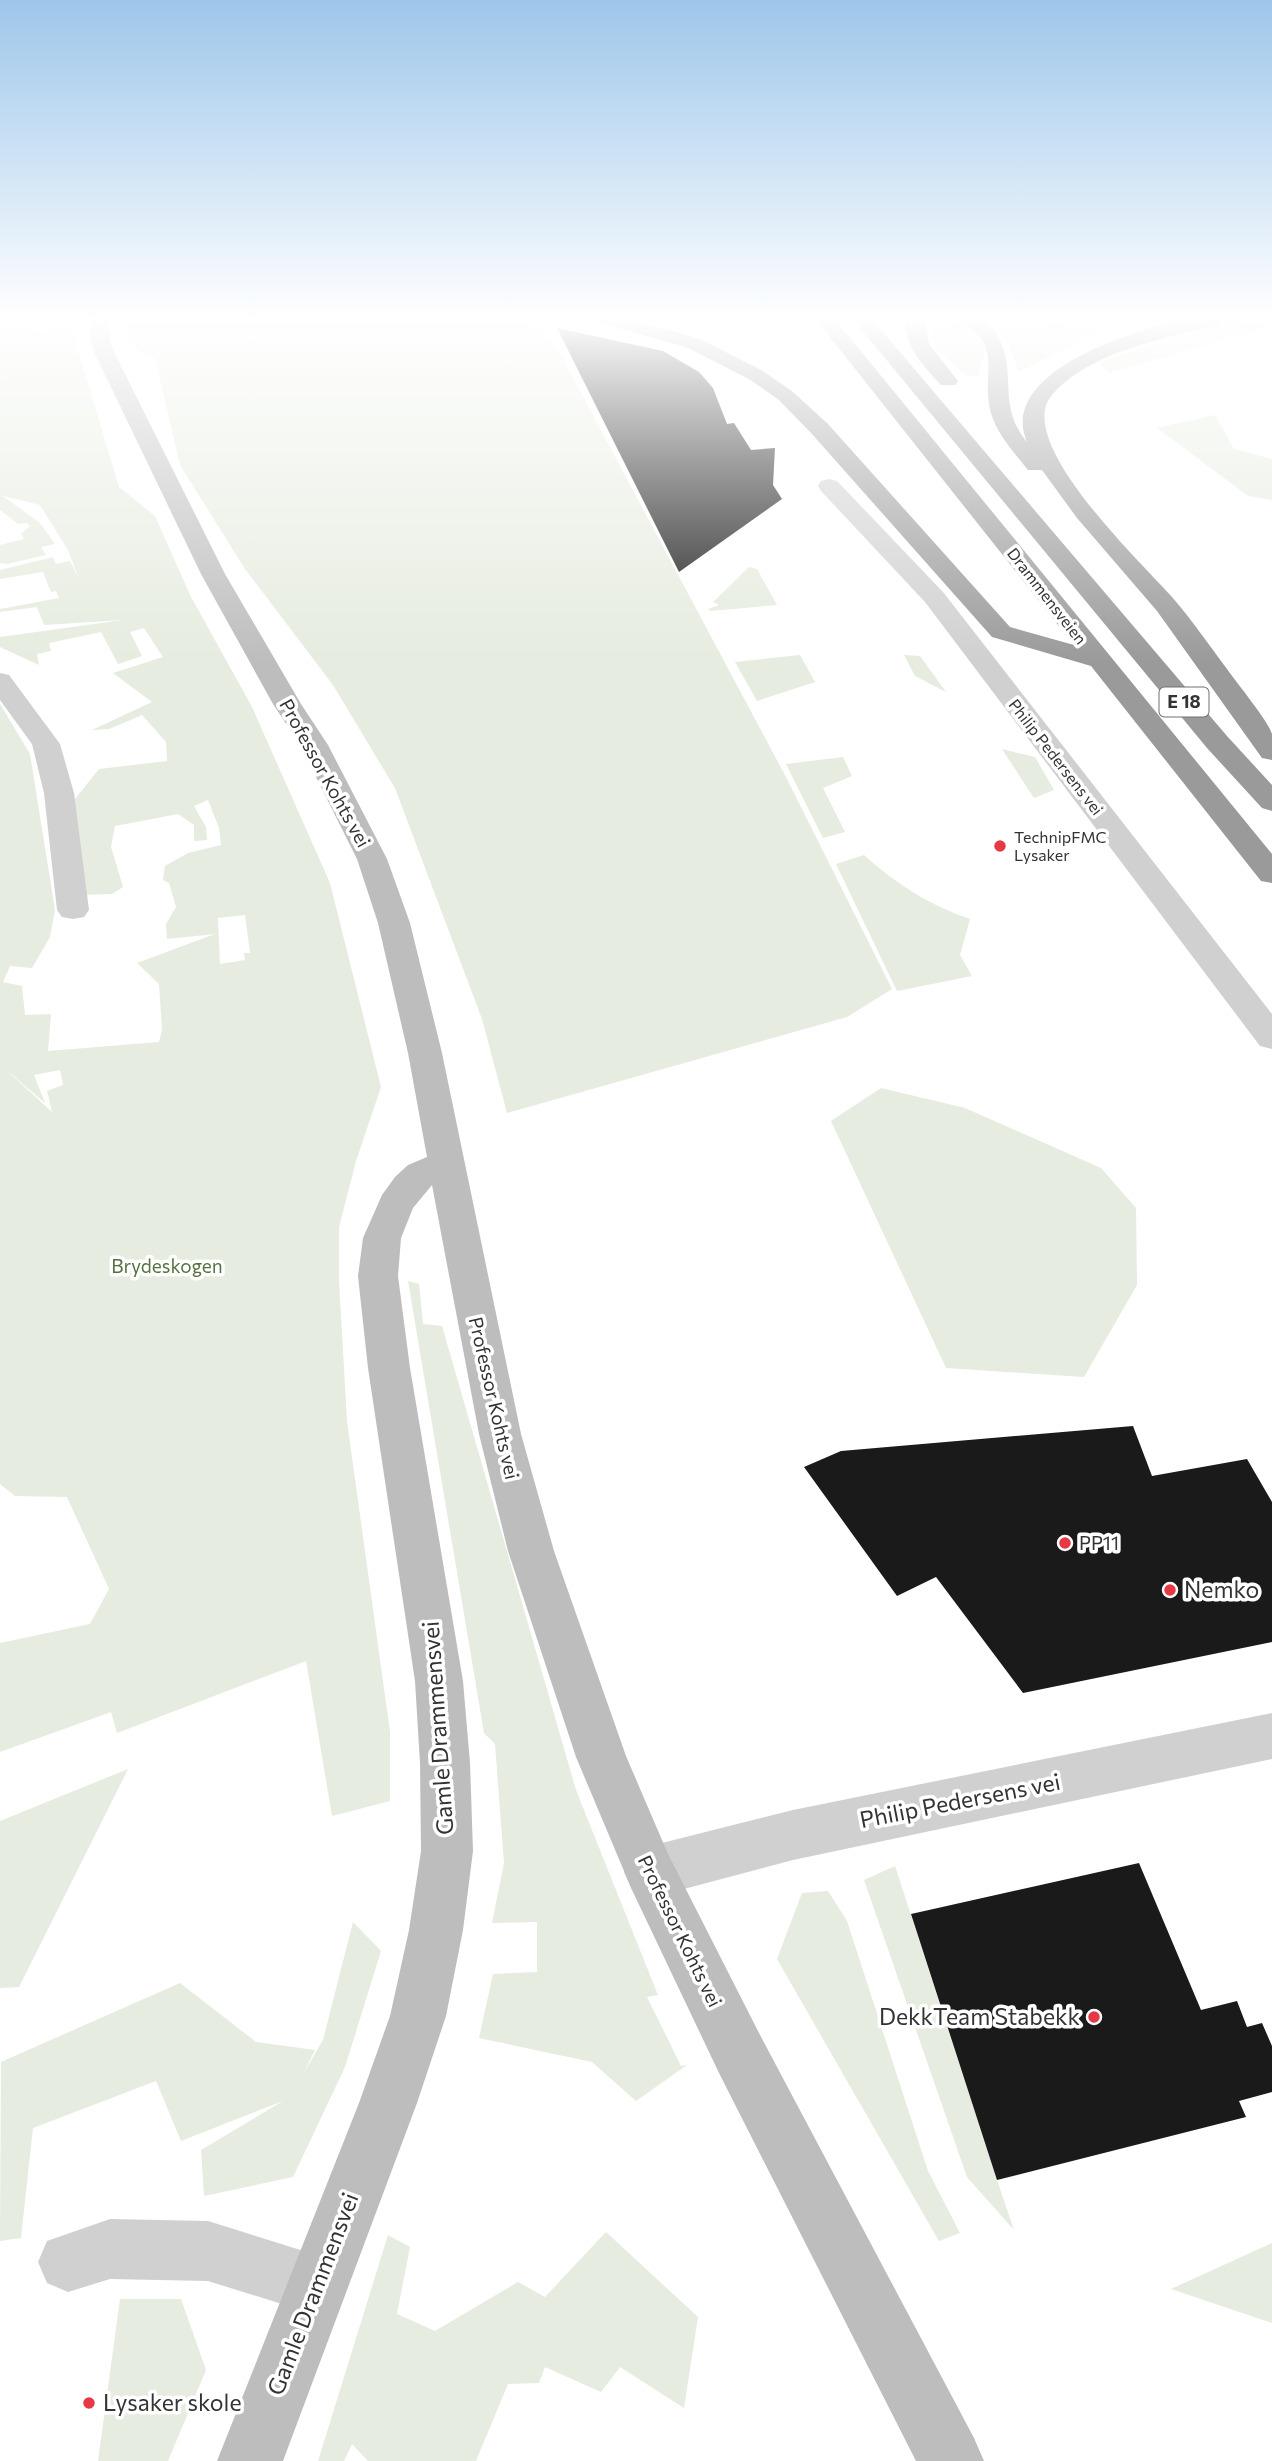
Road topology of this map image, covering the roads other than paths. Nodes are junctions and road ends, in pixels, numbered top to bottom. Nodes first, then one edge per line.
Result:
1 (144, 432) edge
2 (823, 432) edge
3 (915, 432) edge
4 (958, 432) edge
5 (977, 432) edge
6 (1010, 432) edge
7 (1035, 432) edge
8 (996, 476) junction
9 (829, 486) dead end
10 (1074, 499) junction
11 (1098, 660) junction
12 (0, 681) edge
13 (1272, 752) edge
14 (1272, 802) edge
15 (1272, 874) edge
16 (73, 910) dead end
17 (1272, 1038) edge
18 (446, 1164) junction
19 (1272, 1737) edge
20 (650, 1872) junction
21 (68, 2262) dead end
22 (317, 2284) junction
23 (250, 2461) edge
24 (951, 2461) edge

1 - 18 main road, Professor Kohts vei
2 - 11 highway
3 - 11 highway, Drammensveien / E 18
4 - 8 highway, Drammensveien / E 18
5 - 8 highway, E 18
6 - 10 highway, E 18
7 - 10 highway, E 18
8 - 14 highway, Drammensveien / E 18
9 - 17 street, Philip Pedersens vei
10 - 13 highway, E 18
11 - 15 highway, Drammensveien / E 18
12 - 16 street
18 - 20 main road, Professor Kohts vei
18 - 22 main road, Gamle Drammensvei
19 - 20 street, Philip Pedersens vei
20 - 24 main road, Professor Kohts vei
21 - 22 street
22 - 23 main road, Gamle Drammensvei

